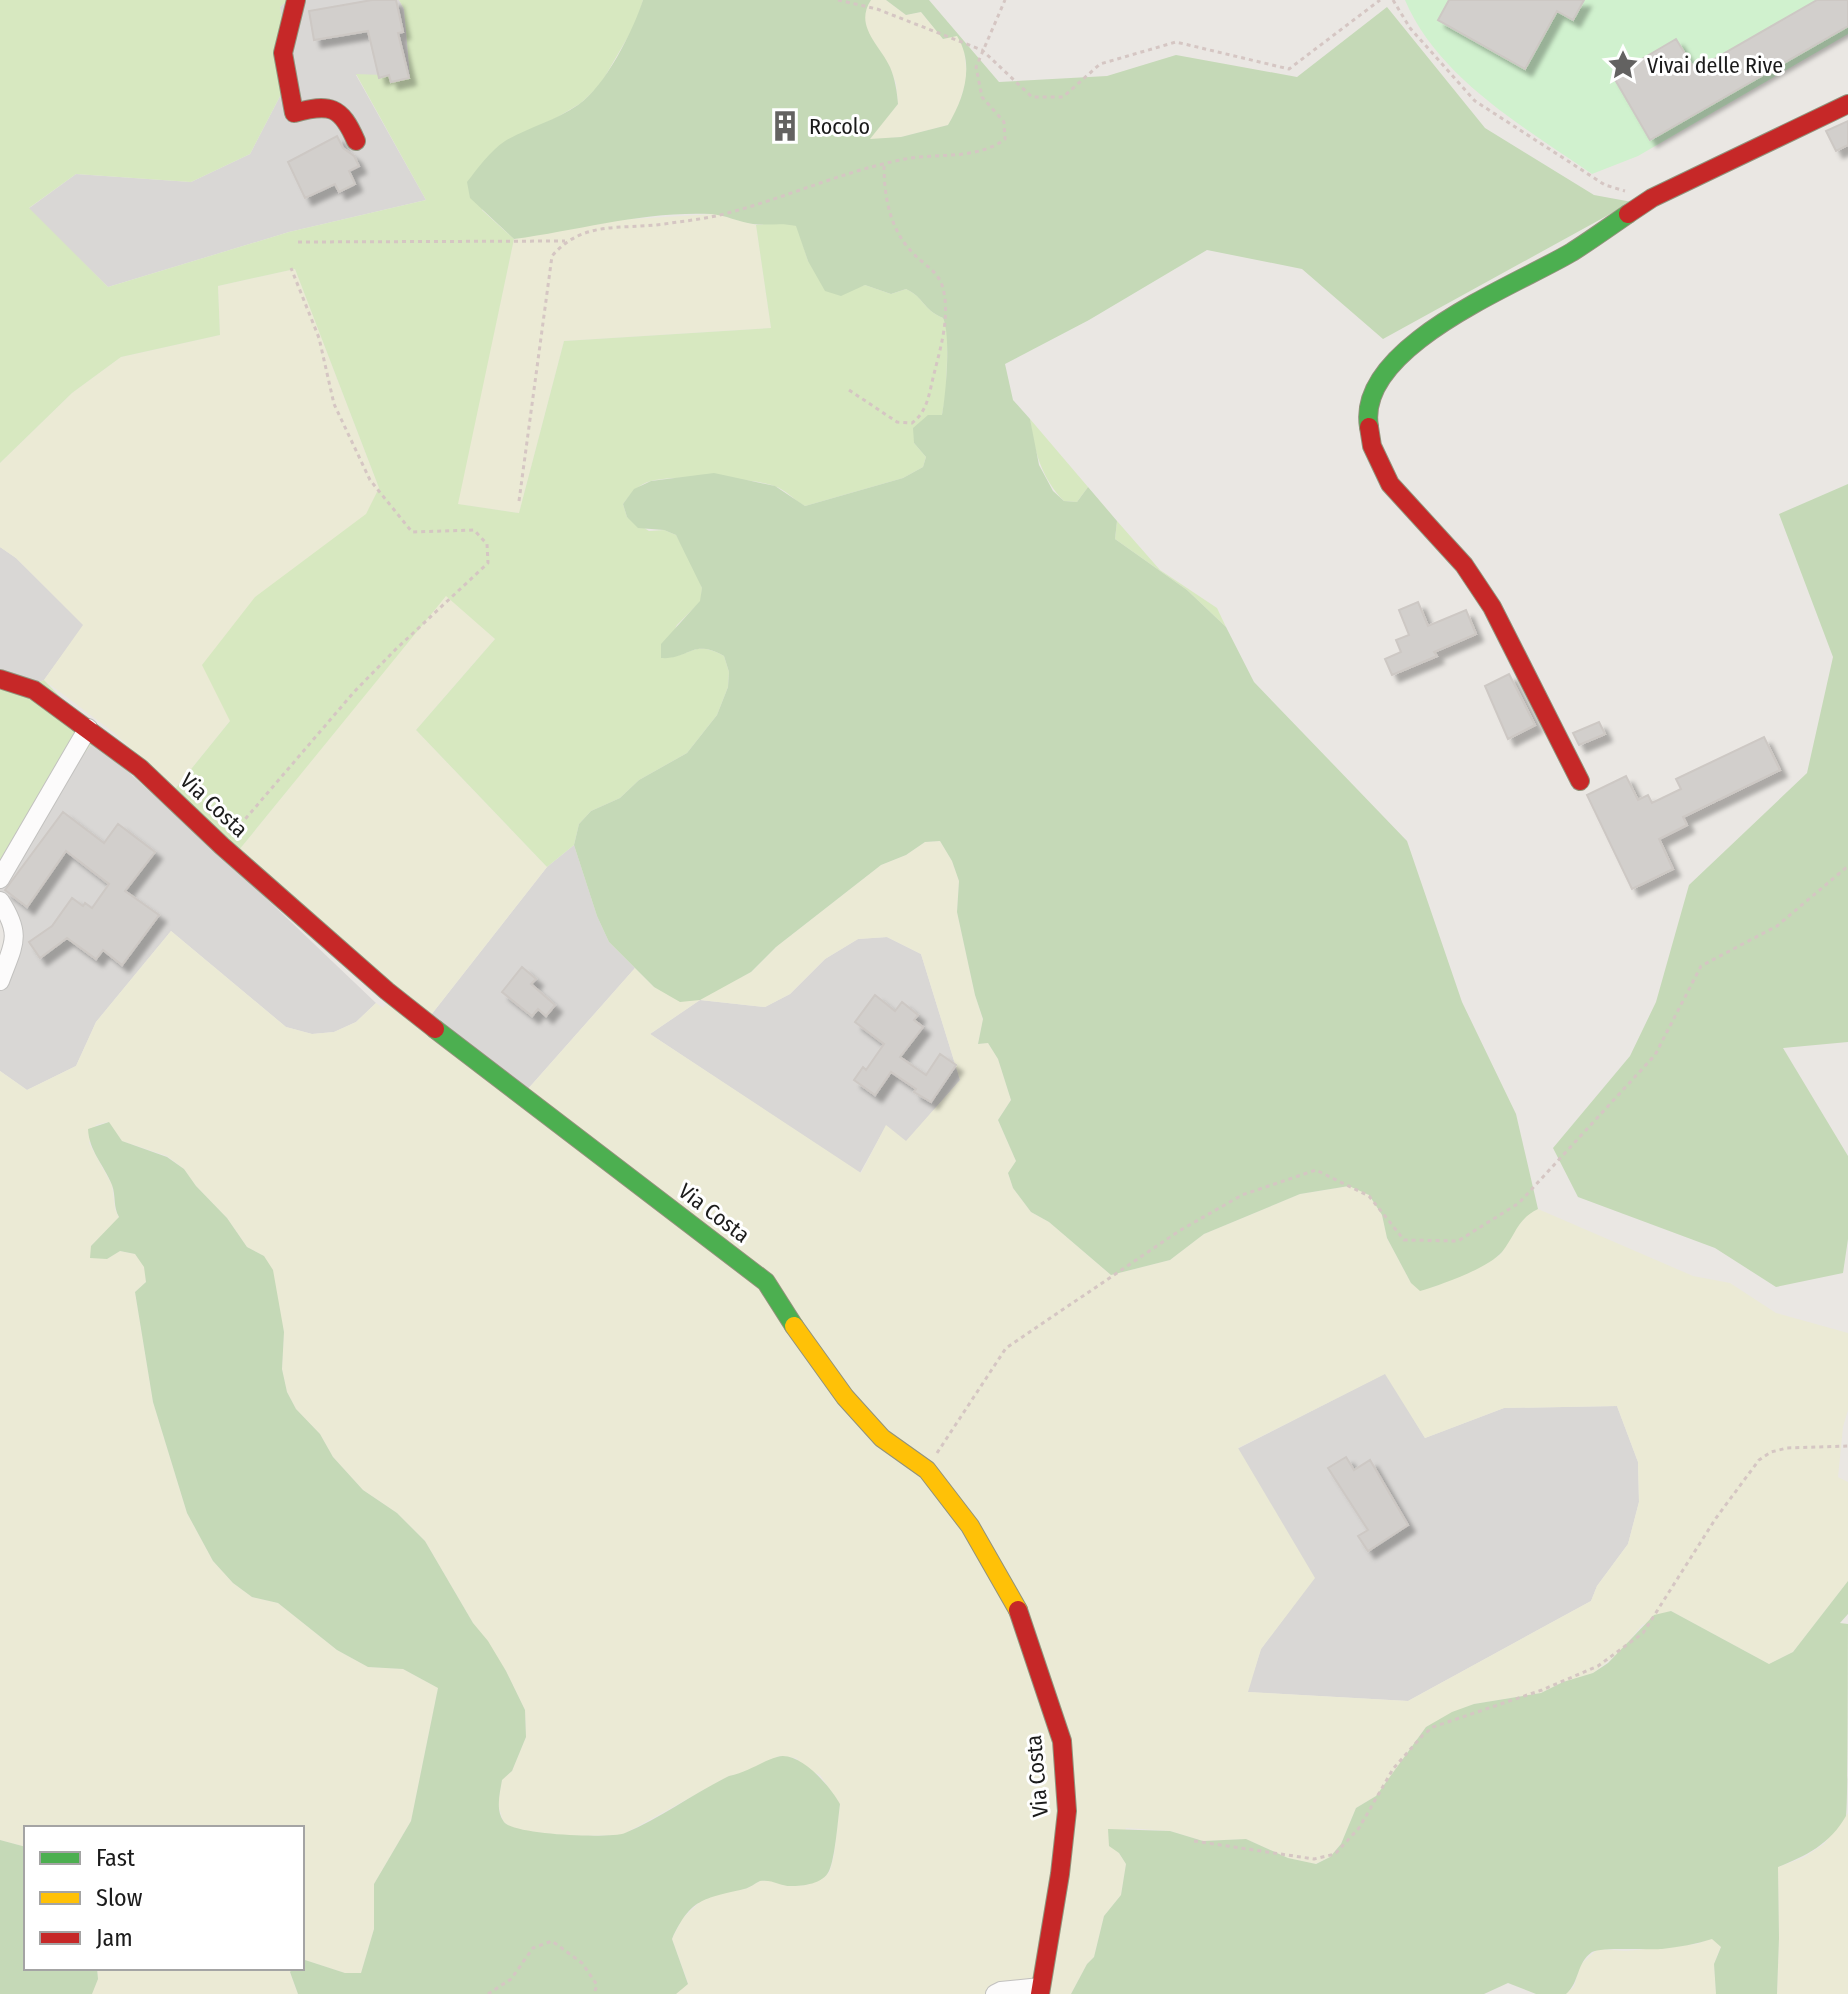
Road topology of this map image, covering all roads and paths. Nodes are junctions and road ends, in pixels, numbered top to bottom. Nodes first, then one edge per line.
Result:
1 (296, 0) edge
2 (838, 0) edge
3 (1005, 0) edge
4 (1380, 0) edge
5 (1393, 0) edge
6 (982, 50) junction
7 (1848, 104) edge
8 (356, 141) dead end
9 (884, 164) junction
10 (1652, 198) junction
11 (565, 241) junction
12 (298, 242) dead end
13 (291, 268) dead end
14 (849, 390) dead end
15 (519, 501) dead end
16 (0, 679) edge
17 (88, 728) junction
18 (1580, 781) dead end
19 (222, 846) junction
20 (1848, 866) edge
21 (0, 879) edge
22 (0, 901) edge
23 (0, 981) edge
24 (1848, 1446) edge
25 (927, 1470) junction
26 (1194, 1841) dead end
27 (1040, 1991) edge
28 (488, 1994) edge
29 (594, 1994) edge
30 (995, 1994) edge

1 - 8 street
2 - 6 path
3 - 6 path
4 - 6 path
5 - 10 path
6 - 9 path
7 - 10 street
9 - 11 path
9 - 14 path
10 - 18 street
11 - 12 path
11 - 15 path
13 - 19 path
16 - 17 street, Via Costa
17 - 19 street, Via Costa
17 - 21 street
19 - 25 street, Via Costa
20 - 25 path
22 - 23 street
24 - 26 path
25 - 27 street, Via Costa
27 - 30 street
28 - 29 path

